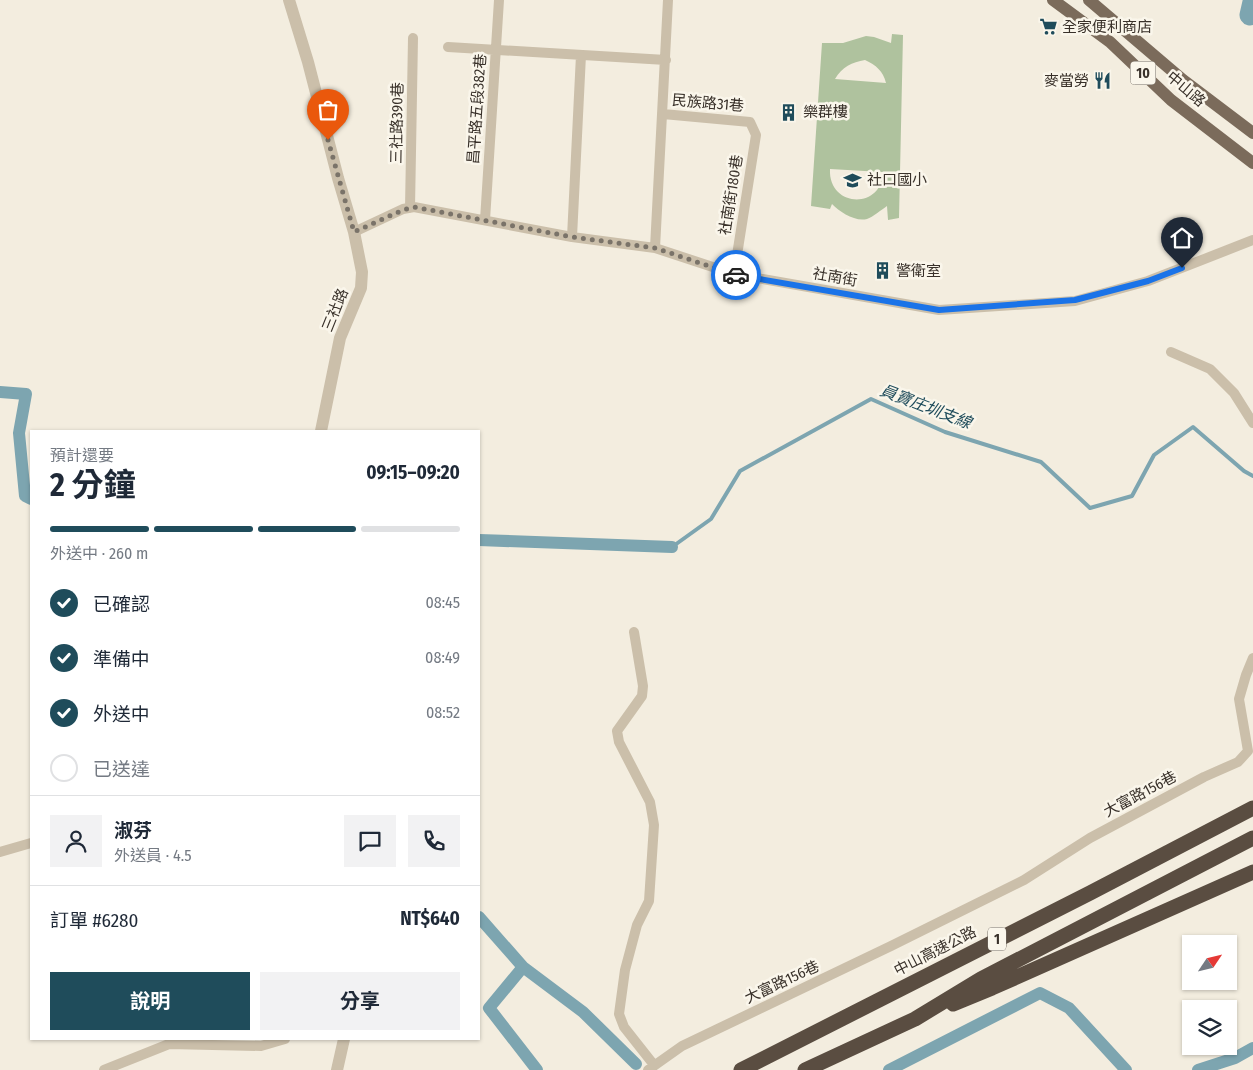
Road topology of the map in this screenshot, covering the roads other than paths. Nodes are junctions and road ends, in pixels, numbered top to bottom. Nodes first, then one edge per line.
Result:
1 (288, 0) edge
2 (499, 0) edge
3 (668, 0) edge
4 (1054, 0) edge
5 (1089, 0) edge
6 (413, 38) dead end
7 (448, 47) dead end
8 (496, 50) junction
9 (581, 55) junction
10 (666, 60) junction
11 (663, 114) junction
12 (750, 122) joint
13 (1253, 133) edge
14 (1253, 163) edge
15 (410, 208) junction
16 (485, 220) junction
17 (354, 232) junction
18 (572, 237) junction
19 (1253, 240) edge
20 (655, 248) junction
21 (734, 274) junction
22 (1171, 352) dead end
23 (1253, 423) edge
24 (321, 430) edge
25 (634, 632) dead end
26 (1253, 658) edge
27 (1253, 808) edge
28 (1253, 838) edge
29 (30, 843) edge
30 (0, 852) edge
31 (1253, 872) edge
32 (915, 1019) junction
33 (282, 1040) edge
34 (344, 1040) edge
35 (651, 1067) edge
36 (104, 1070) edge
37 (337, 1070) edge
38 (740, 1070) edge
39 (805, 1070) edge

1 - 17 street, 三社路
2 - 8 street, 昌平路五段382巷
3 - 10 street
4 - 14 main road, 中山路 / 10
5 - 13 main road, 中山路 / 10
6 - 15 street, 三社路390巷
7 - 8 street
8 - 9 street
8 - 16 street, 昌平路五段382巷
9 - 10 street
9 - 18 street
10 - 11 street
11 - 12 street, 民族路31巷
11 - 20 street
12 - 21 street, 社南街180巷
15 - 16 street, 社南街
15 - 17 street
16 - 18 street, 社南街
17 - 24 street, 三社路
18 - 20 street, 社南街
19 - 21 street, 社南街
20 - 21 street, 社南街
22 - 23 street
25 - 35 street, 大富路156巷
26 - 35 street, 大富路156巷
27 - 38 highway, 中山高速公路 / 1
28 - 32 highway, 1
29 - 30 street
31 - 32 highway
32 - 39 highway, 1
33 - 36 street
34 - 37 street

